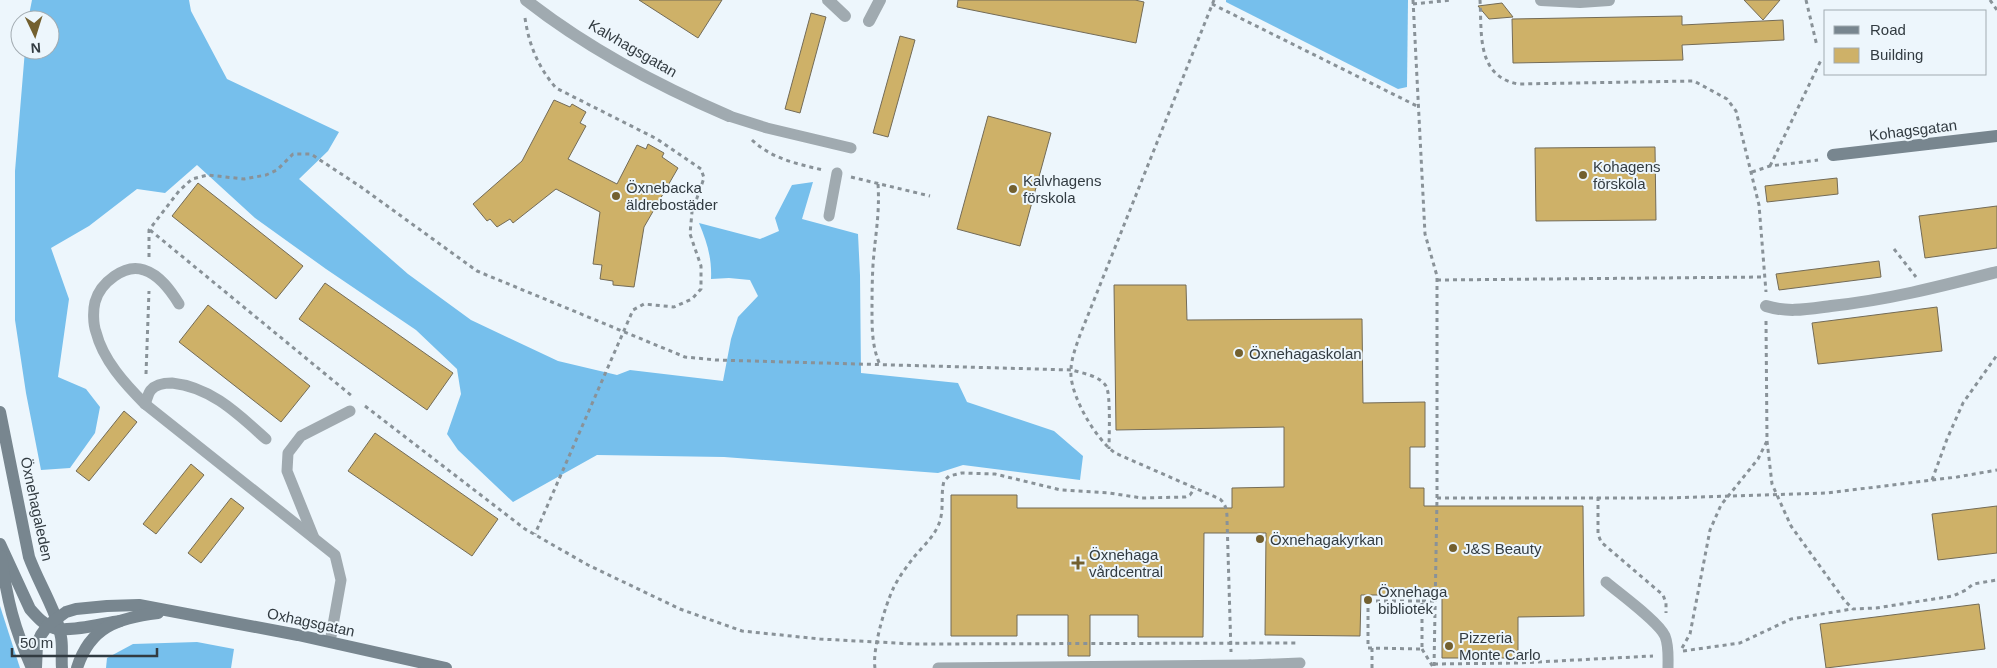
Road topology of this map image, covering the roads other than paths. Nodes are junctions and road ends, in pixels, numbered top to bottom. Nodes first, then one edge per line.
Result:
1 (526, 0) edge
2 (828, 0) edge
3 (880, 0) edge
4 (1542, 0) edge
5 (1609, 0) edge
6 (845, 16) dead end
7 (869, 21) dead end
8 (729, 116) joint
9 (1997, 136) edge
10 (851, 148) dead end
11 (1833, 155) road end
12 (837, 173) road end
13 (829, 216) dead end
14 (1997, 272) edge
15 (179, 304) dead end
16 (1766, 306) road end
17 (145, 404) junction
18 (350, 411) dead end
19 (0, 412) edge
20 (266, 439) dead end
21 (314, 539) junction
22 (0, 545) edge
23 (1606, 582) dead end
24 (170, 611) junction
25 (120, 620) junction
26 (54, 624) junction
27 (330, 642) junction
28 (1300, 664) dead end
29 (1250, 666) edge
30 (34, 668) edge
31 (62, 668) edge
32 (77, 668) edge
33 (446, 668) edge
34 (938, 668) edge
35 (1668, 668) edge

1 - 8 street, Kalvhagsgatan
2 - 6 street
3 - 7 street
4 - 5 street
8 - 10 lane
9 - 11 street, Kohagsgatan
12 - 13 lane
14 - 16 street
15 - 17 lane
17 - 20 lane
17 - 21 lane
18 - 21 lane
19 - 26 street, Öxnehagaleden
21 - 27 lane
22 - 26 street
22 - 30 street
23 - 35 lane
24 - 25 street, Oxhagsgatan
24 - 26 street, Oxhagsgatan
24 - 27 street, Oxhagsgatan
25 - 26 street
25 - 32 street, Oxhagsgatan
26 - 30 street
26 - 31 street, Öxnehagaleden
27 - 33 street, Oxhagsgatan
28 - 29 lane
29 - 34 lane

